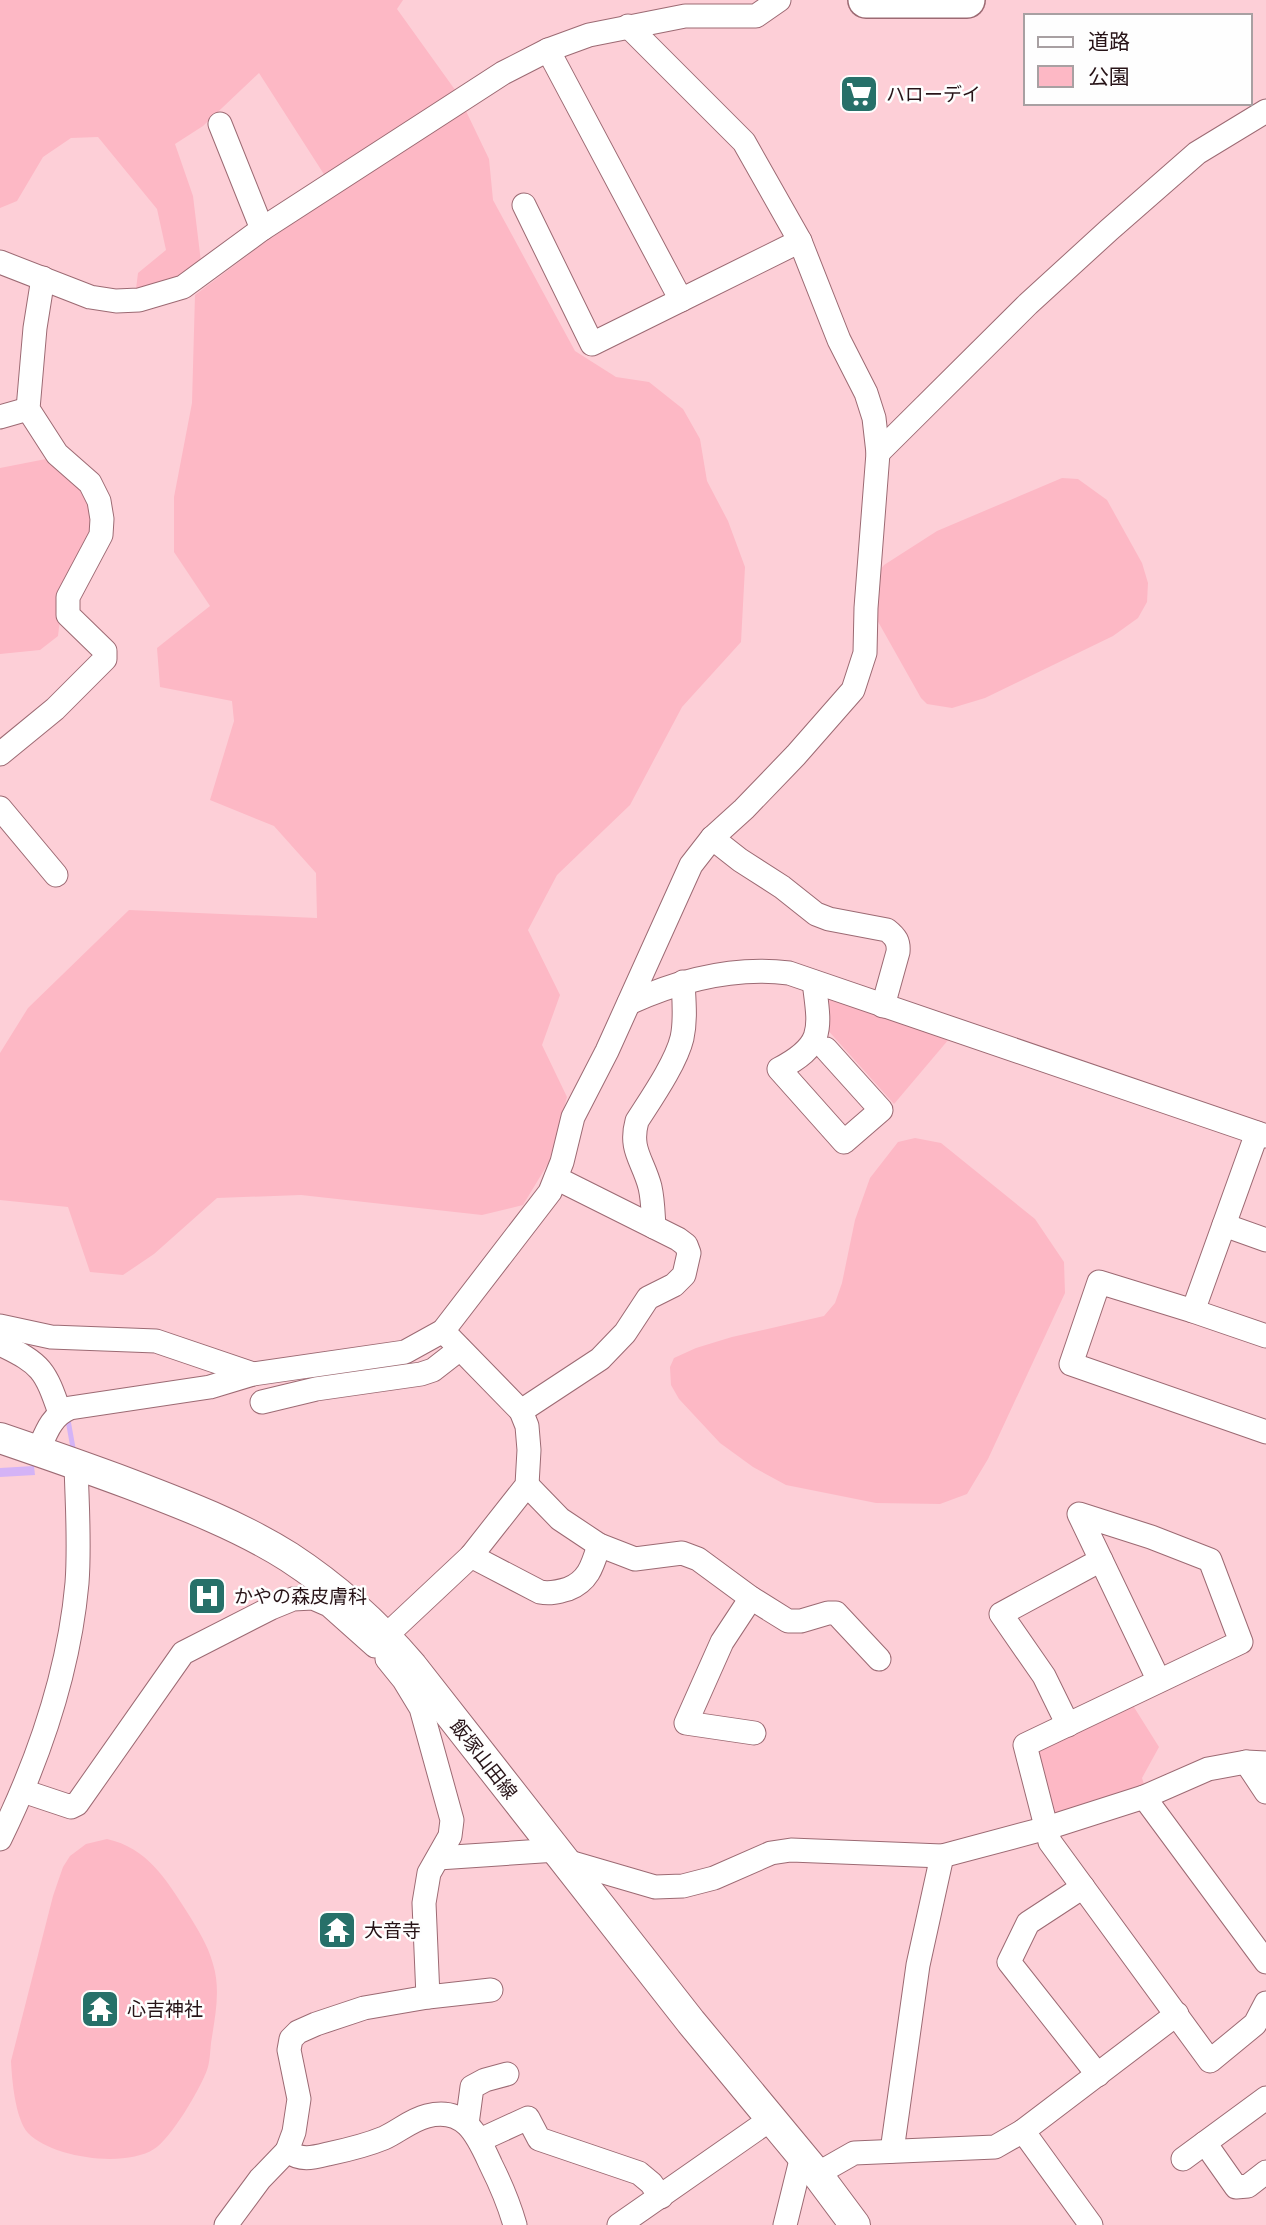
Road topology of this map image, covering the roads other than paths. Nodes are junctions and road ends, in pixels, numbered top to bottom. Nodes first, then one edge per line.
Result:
1 (779, 0) edge
2 (866, 0) edge
3 (967, 0) edge
4 (628, 26) junction
5 (548, 50) junction
6 (1266, 111) edge
7 (220, 124) dead end
8 (524, 205) dead end
9 (262, 229) junction
10 (800, 241) junction
11 (0, 262) edge
12 (43, 278) junction
13 (681, 300) junction
14 (28, 410) junction
15 (0, 417) edge
16 (878, 453) junction
17 (0, 754) edge
18 (0, 808) edge
19 (712, 838) junction
20 (56, 875) dead end
21 (683, 982) junction
22 (814, 982) junction
23 (629, 1003) junction
24 (883, 1006) junction
25 (826, 1049) dead end
26 (1262, 1135) edge
27 (556, 1178) junction
28 (1224, 1225) junction
29 (654, 1227) junction
30 (1266, 1240) edge
31 (1193, 1311) junction
32 (0, 1326) edge
33 (443, 1331) junction
34 (1266, 1336) edge
35 (0, 1344) edge
36 (460, 1349) junction
37 (253, 1374) junction
38 (262, 1402) dead end
39 (521, 1411) junction
40 (60, 1413) junction
41 (1266, 1432) edge
42 (0, 1438) edge
43 (38, 1451) junction
44 (76, 1464) junction
45 (527, 1485) junction
46 (599, 1545) junction
47 (471, 1556) junction
48 (1101, 1560) junction
49 (751, 1598) junction
50 (381, 1641) junction
51 (879, 1659) dead end
52 (1159, 1681) junction
53 (1068, 1725) junction
54 (754, 1732) dead end
55 (1256, 1763) edge
56 (1266, 1792) edge
57 (27, 1793) junction
58 (1144, 1797) junction
59 (1047, 1828) junction
60 (0, 1839) edge
61 (562, 1856) junction
62 (942, 1856) junction
63 (438, 1858) junction
64 (1083, 1887) junction
65 (1266, 1962) edge
66 (491, 1990) dead end
67 (428, 1997) junction
68 (1266, 2003) edge
69 (1177, 2014) junction
70 (507, 2074) dead end
71 (1098, 2075) junction
72 (1266, 2098) edge
73 (771, 2119) junction
74 (1023, 2131) junction
75 (473, 2132) junction
76 (1205, 2143) junction
77 (288, 2151) junction
78 (892, 2151) junction
79 (1183, 2159) dead end
80 (810, 2165) junction
81 (1266, 2172) edge
82 (661, 2197) junction
83 (231, 2223) edge
84 (515, 2225) edge
85 (619, 2225) edge
86 (785, 2225) edge
87 (855, 2225) edge
88 (1091, 2225) edge

1 - 4 street
2 - 3 highway
4 - 5 street
4 - 10 street
5 - 9 street
5 - 13 street
6 - 16 street
7 - 9 street
8 - 13 street
9 - 12 street
10 - 13 street
10 - 16 street
11 - 12 street
12 - 14 street
14 - 15 street
14 - 17 street
16 - 19 street
18 - 20 street
19 - 23 street
19 - 24 street
21 - 22 street
21 - 23 street
21 - 29 street
22 - 24 street
22 - 25 street
23 - 27 street
24 - 26 street
26 - 28 street
27 - 29 street
27 - 33 street
28 - 30 street
28 - 31 street
29 - 39 street
31 - 34 street
31 - 41 street
32 - 37 street
33 - 36 street
33 - 37 street
35 - 40 street
36 - 38 street
36 - 39 street
37 - 40 street
39 - 45 street
40 - 43 street
42 - 43 main road, 飯塚山田線
43 - 44 main road, 飯塚山田線
44 - 50 main road, 飯塚山田線
44 - 57 street
45 - 46 street
45 - 47 street
46 - 47 street
46 - 49 street
47 - 50 street
48 - 52 street
48 - 52 street
48 - 53 street
49 - 51 street
49 - 54 street
50 - 57 street
50 - 61 main road, 飯塚山田線
50 - 63 street
52 - 53 street
53 - 59 street
55 - 56 street
55 - 58 street
57 - 60 street
58 - 59 street
58 - 65 street
59 - 62 street
59 - 64 street
61 - 62 street
61 - 63 street
61 - 73 main road, 飯塚山田線
62 - 78 street
63 - 67 street
64 - 69 street
64 - 71 street
66 - 67 street
67 - 77 street
68 - 69 street
69 - 71 street
70 - 75 street
71 - 74 street
72 - 76 street
73 - 80 main road, 飯塚山田線
73 - 82 street
74 - 78 street
74 - 88 street
75 - 77 street
75 - 82 street
75 - 84 street
76 - 79 street
76 - 81 street
77 - 83 street
78 - 80 street
80 - 86 street
80 - 87 main road, 飯塚山田線
82 - 85 street

